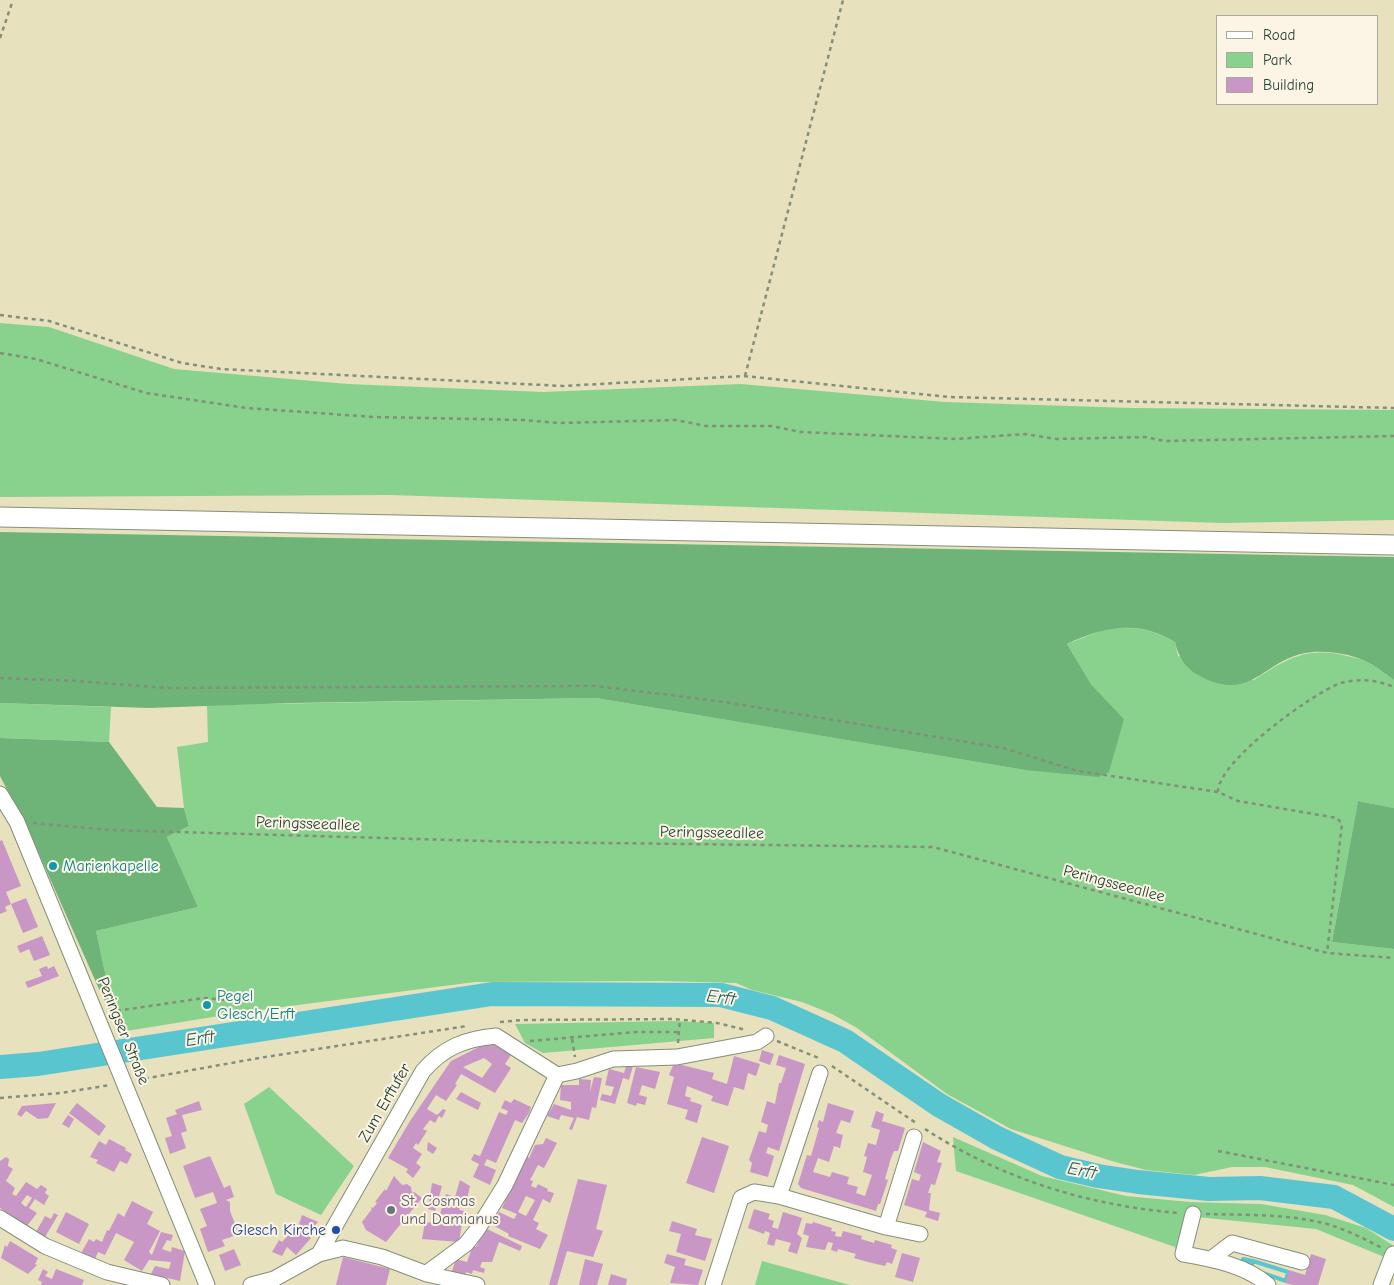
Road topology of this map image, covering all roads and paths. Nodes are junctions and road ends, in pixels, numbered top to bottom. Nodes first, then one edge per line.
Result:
1 (13, 0) edge
2 (842, 0) edge
3 (0, 38) edge
4 (0, 315) edge
5 (0, 353) edge
6 (744, 376) junction
7 (1394, 408) edge
8 (1394, 436) edge
9 (0, 517) edge
10 (1394, 545) edge
11 (0, 678) edge
12 (1394, 687) edge
13 (1218, 792) junction
14 (0, 794) edge
15 (16, 822) junction
16 (1328, 953) junction
17 (1394, 958) edge
18 (243, 996) dead end
19 (98, 1016) junction
20 (680, 1020) dead end
21 (678, 1032) junction
22 (766, 1036) joint
23 (572, 1039) junction
24 (509, 1043) junction
25 (677, 1057) junction
26 (576, 1071) junction
27 (820, 1073) dead end
28 (557, 1075) junction
29 (119, 1082) junction
30 (0, 1098) edge
31 (914, 1137) dead end
32 (1218, 1151) dead end
33 (1394, 1185) edge
34 (779, 1196) junction
35 (1193, 1214) junction
36 (0, 1218) edge
37 (886, 1227) junction
38 (920, 1234) dead end
39 (318, 1254) junction
40 (1393, 1254) joint
41 (1211, 1259) junction
42 (1302, 1262) dead end
43 (427, 1277) edge
44 (104, 1278) edge
45 (162, 1285) edge
46 (207, 1285) edge
47 (251, 1285) edge
48 (477, 1285) edge
49 (713, 1285) edge
50 (1268, 1285) edge
51 (1381, 1285) edge

1 - 3 path
2 - 6 path
4 - 6 path
5 - 8 path
6 - 7 path
9 - 10 main road
11 - 13 path
12 - 13 path
13 - 16 path
14 - 15 street, Peringser Straße
15 - 16 path, Peringsseeallee
15 - 19 street, Peringser Straße
16 - 17 path, Peringsseeallee
18 - 19 path
19 - 29 street, Peringser Straße
20 - 21 path
21 - 23 path
21 - 25 path
22 - 25 street
22 - 35 path
23 - 24 path
23 - 26 path
24 - 28 street, Zum Erftufer
24 - 39 street, Zum Erftufer
25 - 26 street
26 - 28 street
27 - 34 street
28 - 43 street
29 - 30 path
29 - 46 street, Peringser Straße
31 - 37 street
32 - 33 path
34 - 37 street
34 - 49 street
35 - 40 path
35 - 41 street
36 - 44 street
37 - 38 street
39 - 43 street
39 - 47 street, Zum Erftufer
40 - 51 street
41 - 42 street
41 - 50 street
43 - 48 street
44 - 45 street

